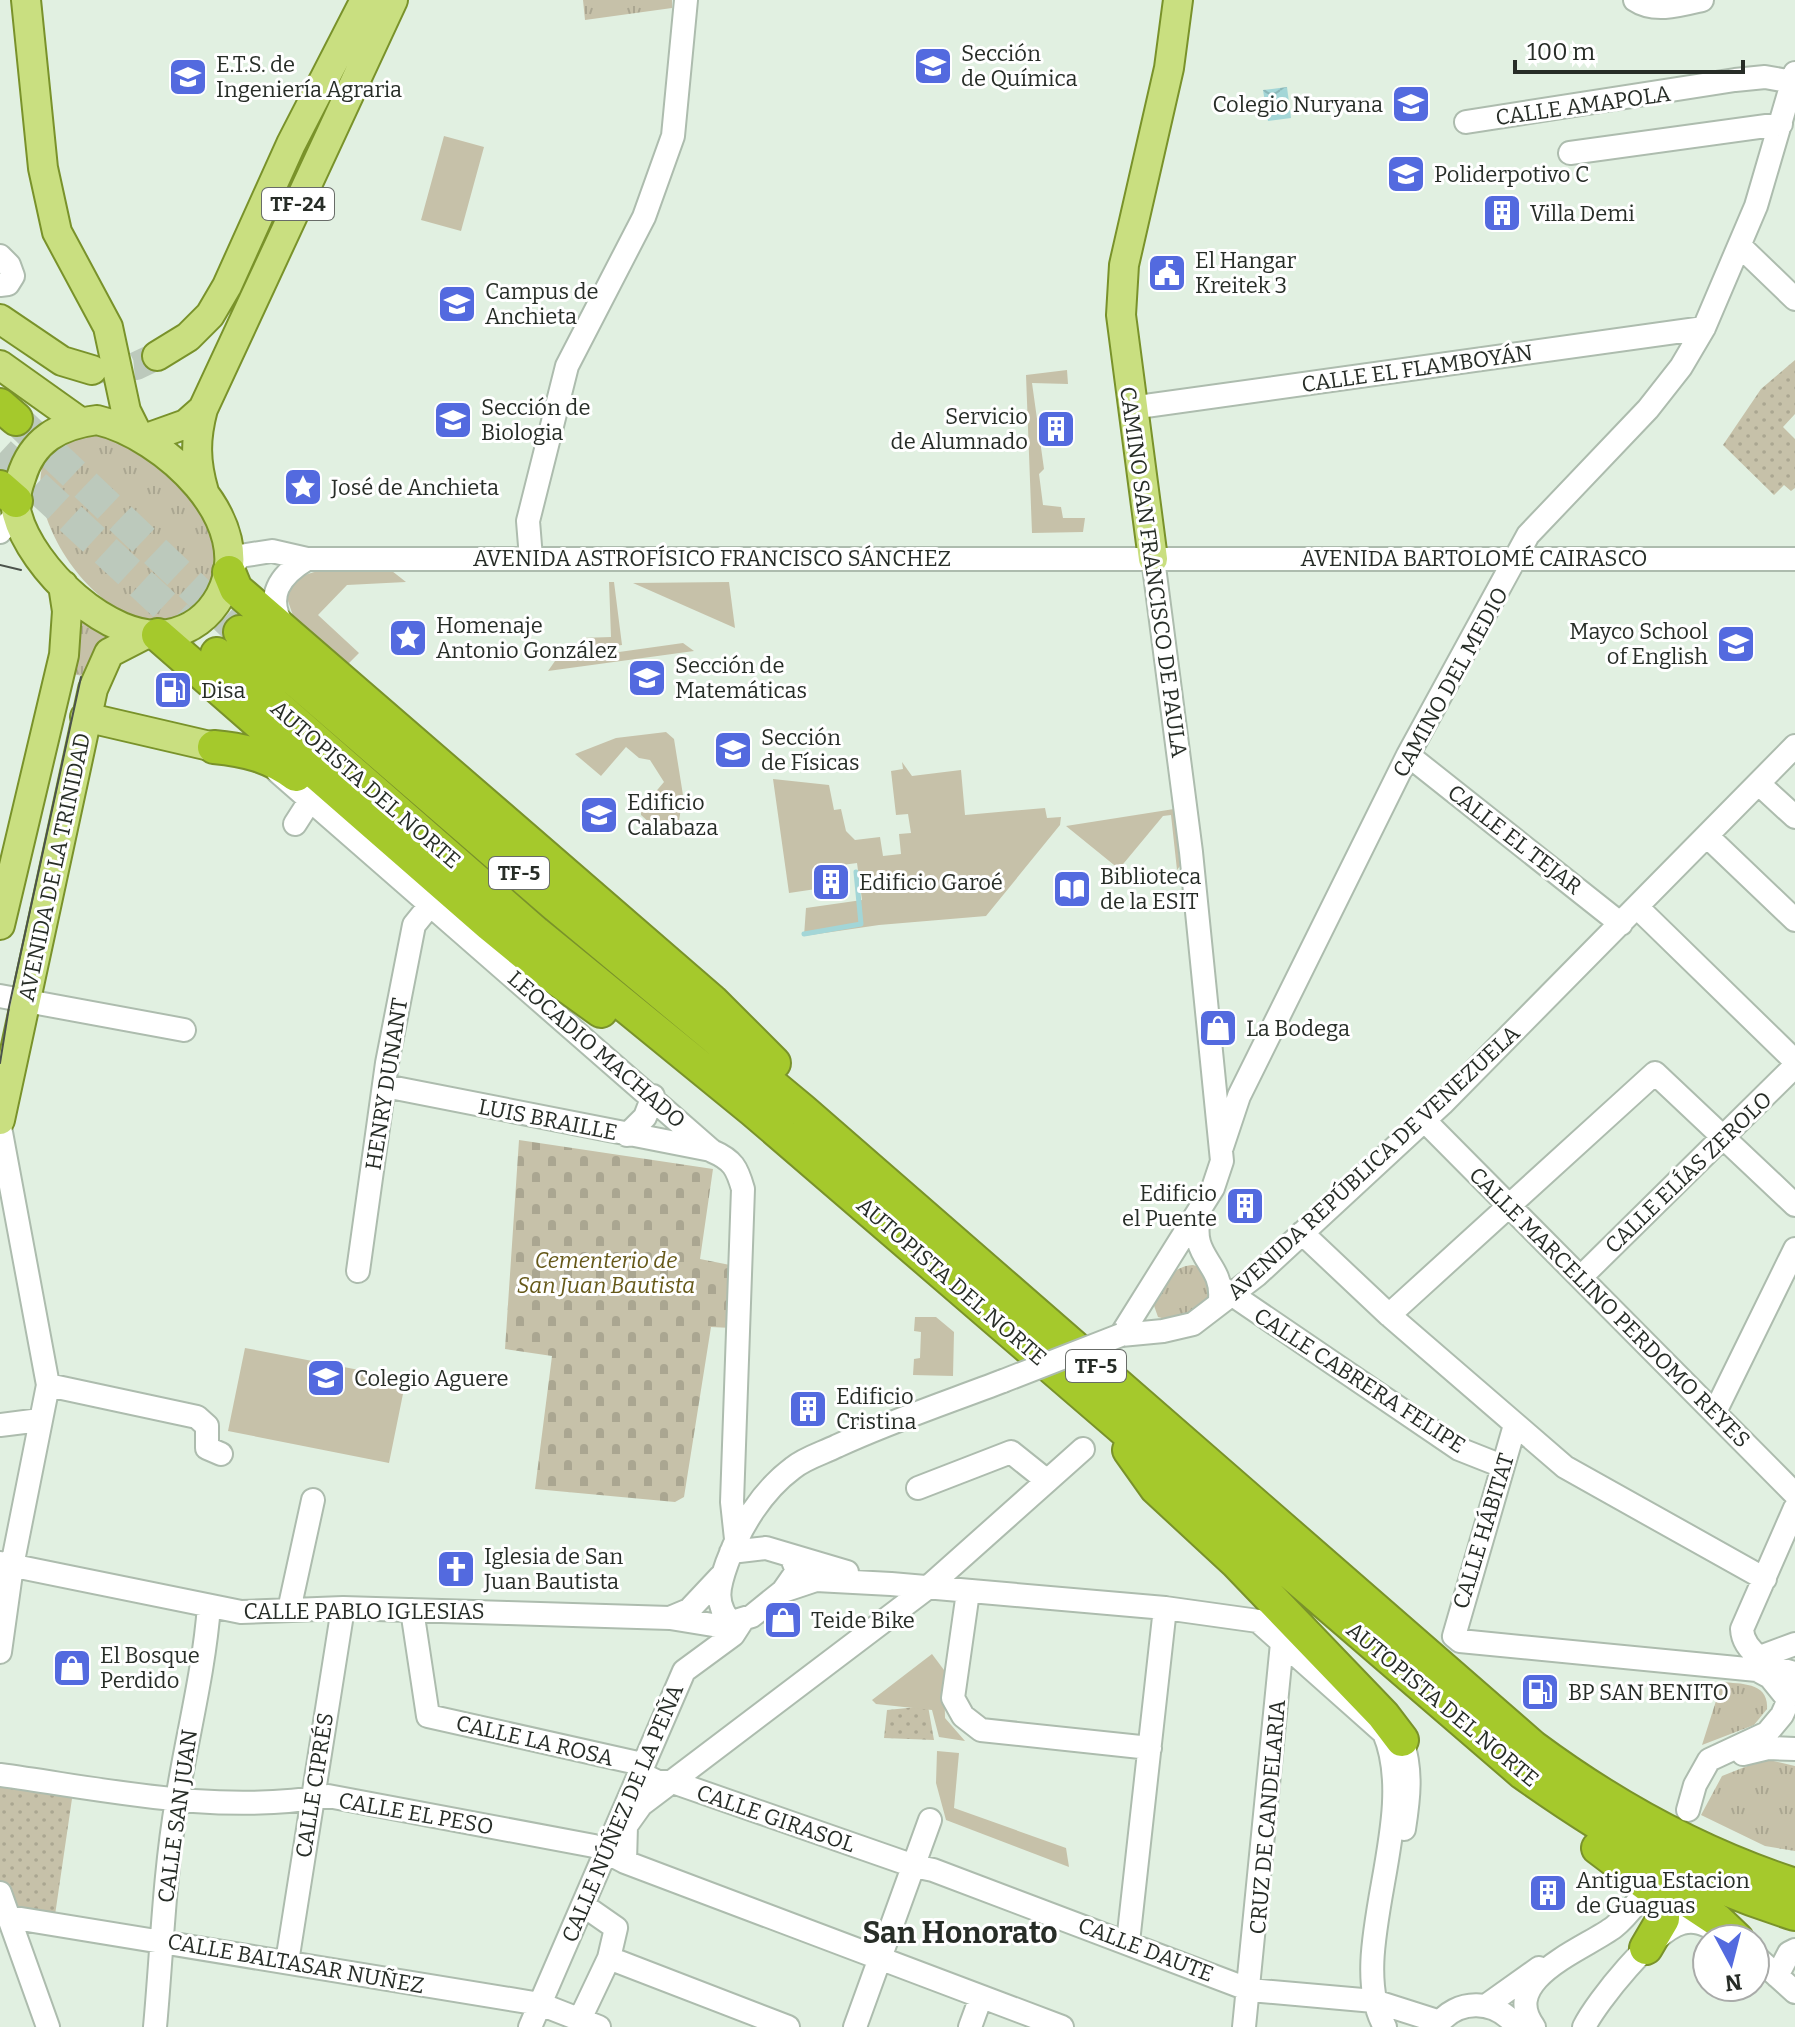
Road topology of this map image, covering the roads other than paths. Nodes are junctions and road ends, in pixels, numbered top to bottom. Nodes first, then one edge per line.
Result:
1 (26, 0) edge
2 (365, 0) edge
3 (393, 0) edge
4 (686, 0) edge
5 (1178, 0) edge
6 (1635, 0) edge
7 (1702, 0) edge
8 (1794, 84) edge
9 (1466, 122) dead end
10 (1781, 124) junction
11 (1570, 153) dead end
12 (1740, 246) junction
13 (0, 256) edge
14 (0, 285) edge
15 (1795, 299) edge
16 (0, 319) edge
17 (1704, 328) junction
18 (157, 356) tunnel mouth
19 (0, 365) edge
20 (92, 370) tunnel mouth
21 (121, 382) junction
22 (1131, 408) junction
23 (203, 409) junction
24 (89, 421) junction
25 (141, 437) junction
26 (209, 503) junction
27 (8, 509) edge
28 (272, 551) junction
29 (1518, 557) junction
30 (531, 558) junction
31 (307, 559) junction
32 (1153, 559) junction
33 (1795, 559) edge
34 (229, 572) junction
35 (63, 585) junction
36 (240, 632) tunnel mouth
37 (150, 636) junction
38 (291, 638) junction
39 (217, 654) tunnel mouth
40 (85, 717) junction
41 (1795, 746) edge
42 (214, 747) junction
43 (1408, 755) junction
44 (1759, 784) junction
45 (311, 799) junction
46 (1795, 817) edge
47 (295, 824) dead end
48 (1707, 836) junction
49 (431, 904) junction
50 (1638, 908) junction
51 (1795, 920) edge
52 (1621, 924) junction
53 (0, 925) edge
54 (490, 925) junction
55 (10, 997) edge
56 (184, 1030) dead end
57 (672, 1044) junction
58 (1795, 1064) edge
59 (385, 1086) junction
60 (1214, 1089) junction
61 (653, 1096) junction
62 (1239, 1096) junction
63 (802, 1110) junction
64 (0, 1120) edge
65 (1424, 1120) junction
66 (0, 1127) edge
67 (627, 1135) junction
68 (1726, 1137) junction
69 (1222, 1147) junction
70 (712, 1151) junction
71 (1795, 1205) edge
72 (1202, 1206) junction
73 (1508, 1206) junction
74 (1302, 1233) junction
75 (1795, 1249) edge
76 (1162, 1270) junction
77 (358, 1271) dead end
78 (1257, 1275) junction
79 (1581, 1277) junction
80 (1218, 1283) junction
81 (1144, 1301) junction
82 (1389, 1315) junction
83 (1163, 1331) junction
84 (1121, 1335) junction
85 (48, 1385) junction
86 (1715, 1412) junction
87 (1105, 1413) junction
88 (40, 1420) junction
89 (0, 1425) edge
90 (1515, 1425) junction
91 (1083, 1449) dead end
92 (221, 1454) dead end
93 (1502, 1466) junction
94 (736, 1476) junction
95 (1046, 1480) junction
96 (773, 1485) junction
97 (918, 1488) dead end
98 (1795, 1494) edge
99 (313, 1500) dead end
100 (1795, 1508) edge
101 (748, 1518) junction
102 (766, 1548) junction
103 (730, 1555) junction
104 (791, 1556) junction
105 (6, 1565) edge
106 (1765, 1579) junction
107 (891, 1584) junction
108 (926, 1589) junction
109 (1307, 1590) junction
110 (783, 1591) junction
111 (968, 1592) junction
112 (209, 1606) junction
113 (343, 1608) junction
114 (1165, 1608) junction
115 (289, 1610) junction
116 (412, 1610) junction
117 (670, 1618) junction
118 (737, 1623) junction
119 (1389, 1624) junction
120 (1282, 1643) junction
121 (1795, 1644) edge
122 (0, 1652) edge
123 (1760, 1657) junction
124 (1795, 1673) edge
125 (1788, 1699) edge
126 (1402, 1740) joint
127 (1150, 1748) junction
128 (1795, 1749) edge
129 (640, 1769) junction
130 (0, 1775) edge
131 (673, 1782) junction
132 (312, 1799) junction
133 (176, 1802) junction
134 (930, 1820) dead end
135 (615, 1857) junction
136 (1620, 1862) junction
137 (914, 1866) junction
138 (1795, 1867) edge
139 (1795, 1885) edge
140 (1647, 1890) dead end
141 (0, 1893) edge
142 (583, 1905) junction
143 (1795, 1914) edge
144 (9, 1917) junction
145 (1697, 1923) edge
146 (1716, 1923) edge
147 (161, 1940) junction
148 (1128, 1942) junction
149 (1646, 1948) junction
150 (1795, 1950) edge
151 (609, 1958) junction
152 (880, 1959) junction
153 (287, 1962) junction
154 (1555, 1963) junction
155 (1771, 1971) edge
156 (1375, 1974) junction
157 (1777, 1976) junction
158 (1250, 1990) junction
159 (1795, 1992) edge
160 (981, 1997) junction
161 (1336, 1998) junction
162 (1374, 2001) junction
163 (540, 2004) junction
164 (1487, 2005) junction
165 (589, 2023) edge
166 (1438, 2024) edge
167 (1525, 2024) edge
168 (1583, 2024) edge
169 (48, 2027) edge
170 (155, 2027) edge
171 (530, 2027) edge
172 (788, 2027) edge
173 (855, 2027) edge
174 (970, 2027) edge
175 (1062, 2027) edge
176 (1244, 2027) edge
177 (1375, 2027) edge
178 (1385, 2027) edge

1 - 21 main road
2 - 18 main road
3 - 23 main road, TF-24
4 - 30 street
5 - 22 main road, CAMINO SAN FRANCISCO DE PAULA
6 - 7 street
8 - 9 street, CALLE AMAPOLA
8 - 10 street, CAMINO DEL MEDIO
10 - 11 street
10 - 12 street, CAMINO DEL MEDIO
12 - 15 street
12 - 17 street, CAMINO DEL MEDIO
13 - 14 street
16 - 20 main road
17 - 22 street, CALLE EL FLAMBOYÁN
17 - 29 street, CAMINO DEL MEDIO
19 - 24 main road
21 - 24 main road
21 - 25 main road
22 - 32 main road, CAMINO SAN FRANCISCO DE PAULA
23 - 25 main road
23 - 26 main road, TF-24
24 - 25 main road
24 - 27 main road
25 - 26 main road
26 - 28 street, AVENIDA ASTROFÍSICO FRANCISCO SÁNCHEZ
26 - 34 main road
27 - 35 main road
28 - 31 street, AVENIDA ASTROFÍSICO FRANCISCO SÁNCHEZ
28 - 34 street
29 - 32 street, AVENIDA BARTOLOMÉ CAIRASCO
29 - 33 street, AVENIDA BARTOLOMÉ CAIRASCO
29 - 43 street, CAMINO DEL MEDIO
30 - 31 street, AVENIDA ASTROFÍSICO FRANCISCO SÁNCHEZ
30 - 32 street, AVENIDA ASTROFÍSICO FRANCISCO SÁNCHEZ
31 - 38 street
32 - 60 street, CAMINO SAN FRANCISCO DE PAULA
34 - 37 main road
34 - 38 highway
35 - 37 main road
35 - 53 main road, AVENIDA DE LA TRINIDAD
36 - 63 highway, AUTOPISTA DEL NORTE / TF-5
37 - 40 main road, AVENIDA DE LA TRINIDAD
37 - 54 highway
38 - 63 highway
39 - 57 highway, AUTOPISTA DEL NORTE / TF-5
40 - 42 main road
40 - 55 main road, AVENIDA DE LA TRINIDAD
41 - 44 street, AVENIDA REPÚBLICA DE VENEZUELA
42 - 45 street, LEOCADIO MACHADO
42 - 54 highway
43 - 52 street, CALLE EL TEJAR
43 - 62 street, CAMINO DEL MEDIO
44 - 46 street
44 - 48 street, AVENIDA REPÚBLICA DE VENEZUELA
45 - 47 street
45 - 49 street, LEOCADIO MACHADO
48 - 50 street, AVENIDA REPÚBLICA DE VENEZUELA
48 - 51 street
49 - 59 street, HENRY DUNANT
49 - 61 street, LEOCADIO MACHADO
50 - 52 street, AVENIDA REPÚBLICA DE VENEZUELA
50 - 58 street
52 - 65 street, AVENIDA REPÚBLICA DE VENEZUELA
54 - 57 highway
55 - 56 street
55 - 64 main road, AVENIDA DE LA TRINIDAD
57 - 87 highway, AUTOPISTA DEL NORTE / TF-5
58 - 68 street, CALLE ELÍAS ZEROLO
59 - 67 street, LUIS BRAILLE
59 - 77 street, HENRY DUNANT
60 - 62 street
60 - 69 street, CAMINO SAN FRANCISCO DE PAULA
61 - 67 street
61 - 70 street, LEOCADIO MACHADO
62 - 69 street, CAMINO DEL MEDIO
63 - 119 highway, AUTOPISTA DEL NORTE / TF-5
65 - 73 street, CALLE MARCELINO PERDOMO REYES
65 - 74 street, AVENIDA REPÚBLICA DE VENEZUELA
66 - 85 street
67 - 70 street, LUIS BRAILLE
68 - 71 street
68 - 73 street
68 - 79 street, CALLE ELÍAS ZEROLO
69 - 72 street, CAMINO DEL MEDIO
70 - 94 street, LEOCADIO MACHADO
72 - 76 street
72 - 80 street
73 - 79 street, CALLE MARCELINO PERDOMO REYES
73 - 82 street
74 - 78 street, AVENIDA REPÚBLICA DE VENEZUELA
74 - 82 street
75 - 86 street
76 - 80 street
76 - 81 street
78 - 80 street, AVENIDA REPÚBLICA DE VENEZUELA
78 - 80 street
79 - 86 street, CALLE MARCELINO PERDOMO REYES
80 - 83 street, AVENIDA REPÚBLICA DE VENEZUELA
80 - 93 street, CALLE CABRERA FELIPE
81 - 83 street
81 - 84 street
82 - 90 street
83 - 84 street, AVENIDA REPÚBLICA DE VENEZUELA
84 - 96 street, AVENIDA REPÚBLICA DE VENEZUELA, bridge
85 - 88 street
85 - 92 street
86 - 98 street, CALLE MARCELINO PERDOMO REYES
87 - 109 highway, AUTOPISTA DEL NORTE / TF-5
87 - 126 highway
88 - 89 street
88 - 105 street
90 - 93 street, CALLE HÁBITAT
90 - 106 street
91 - 95 street
93 - 125 street, CALLE HÁBITAT
94 - 96 street
94 - 101 street, LEOCADIO MACHADO
94 - 103 street, LEOCADIO MACHADO
95 - 97 street
95 - 108 street
96 - 101 street, AVENIDA REPÚBLICA DE VENEZUELA
99 - 115 street
100 - 106 street
101 - 102 street, LEOCADIO MACHADO
101 - 103 street, AVENIDA REPÚBLICA DE VENEZUELA
102 - 103 street
102 - 104 street
103 - 117 street, AVENIDA REPÚBLICA DE VENEZUELA
103 - 118 street, LEOCADIO MACHADO
104 - 107 street
104 - 110 street
105 - 112 street, CALLE PABLO IGLESIAS
105 - 122 street
106 - 123 street
107 - 108 street
107 - 110 street
108 - 111 street
108 - 131 street
109 - 136 highway
109 - 143 highway, AUTOPISTA DEL NORTE / TF-5
110 - 118 street, CALLE NÚÑEZ DE LA PEÑA
111 - 114 street
111 - 127 street
112 - 115 street, CALLE PABLO IGLESIAS
112 - 133 street, CALLE SAN JUAN
113 - 115 street, CALLE PABLO IGLESIAS
113 - 116 street, CALLE PABLO IGLESIAS
113 - 132 street, CALLE CIPRÉS
114 - 120 street
114 - 127 street
116 - 117 street, CALLE PABLO IGLESIAS
116 - 129 street, CALLE LA ROSA
117 - 118 street, CALLE PABLO IGLESIAS
118 - 129 street, CALLE NÚÑEZ DE LA PEÑA
119 - 138 highway
119 - 139 highway, AUTOPISTA DEL NORTE / TF-5
120 - 156 street
120 - 158 street, CRUZ DE CANDELARIA
121 - 123 street
123 - 124 street
125 - 128 street
125 - 128 street
126 - 156 street
127 - 148 street
129 - 131 street, CALLE GIRASOL
129 - 135 street, CALLE NÚÑEZ DE LA PEÑA
130 - 133 street, CALLE EL PESO
131 - 135 street
131 - 137 street, CALLE GIRASOL
132 - 133 street, CALLE EL PESO
132 - 135 street, CALLE EL PESO
132 - 153 street, CALLE CIPRÉS
133 - 147 street, CALLE SAN JUAN
134 - 137 street
135 - 142 street, CALLE NÚÑEZ DE LA PEÑA
135 - 152 street, CALLE EL PESO
136 - 146 highway
136 - 149 highway
137 - 148 street, CALLE DAUTE
137 - 152 street
140 - 154 street
141 - 144 street
142 - 151 street
142 - 163 street, CALLE NÚÑEZ DE LA PEÑA
144 - 147 street, CALLE BALTASAR NUÑEZ
144 - 169 street
145 - 149 street
147 - 153 street, CALLE BALTASAR NUÑEZ
147 - 170 street, CALLE SAN JUAN
148 - 158 street, CALLE DAUTE
149 - 168 street
150 - 157 street
151 - 165 street
151 - 172 street
152 - 160 street, CALLE EL PESO
152 - 173 street
153 - 163 street, CALLE BALTASAR NUÑEZ
154 - 164 street
154 - 167 street
155 - 157 street
156 - 162 street
157 - 159 street
158 - 161 street, CALLE DAUTE
158 - 176 street, CRUZ DE CANDELARIA
160 - 174 street
160 - 175 street, CALLE EL PESO
161 - 162 street, CALLE DAUTE
161 - 177 street
162 - 166 street, CALLE DAUTE
162 - 178 street
163 - 165 street, CALLE BALTASAR NUÑEZ
163 - 171 street, CALLE NÚÑEZ DE LA PEÑA
164 - 166 street
164 - 167 street

